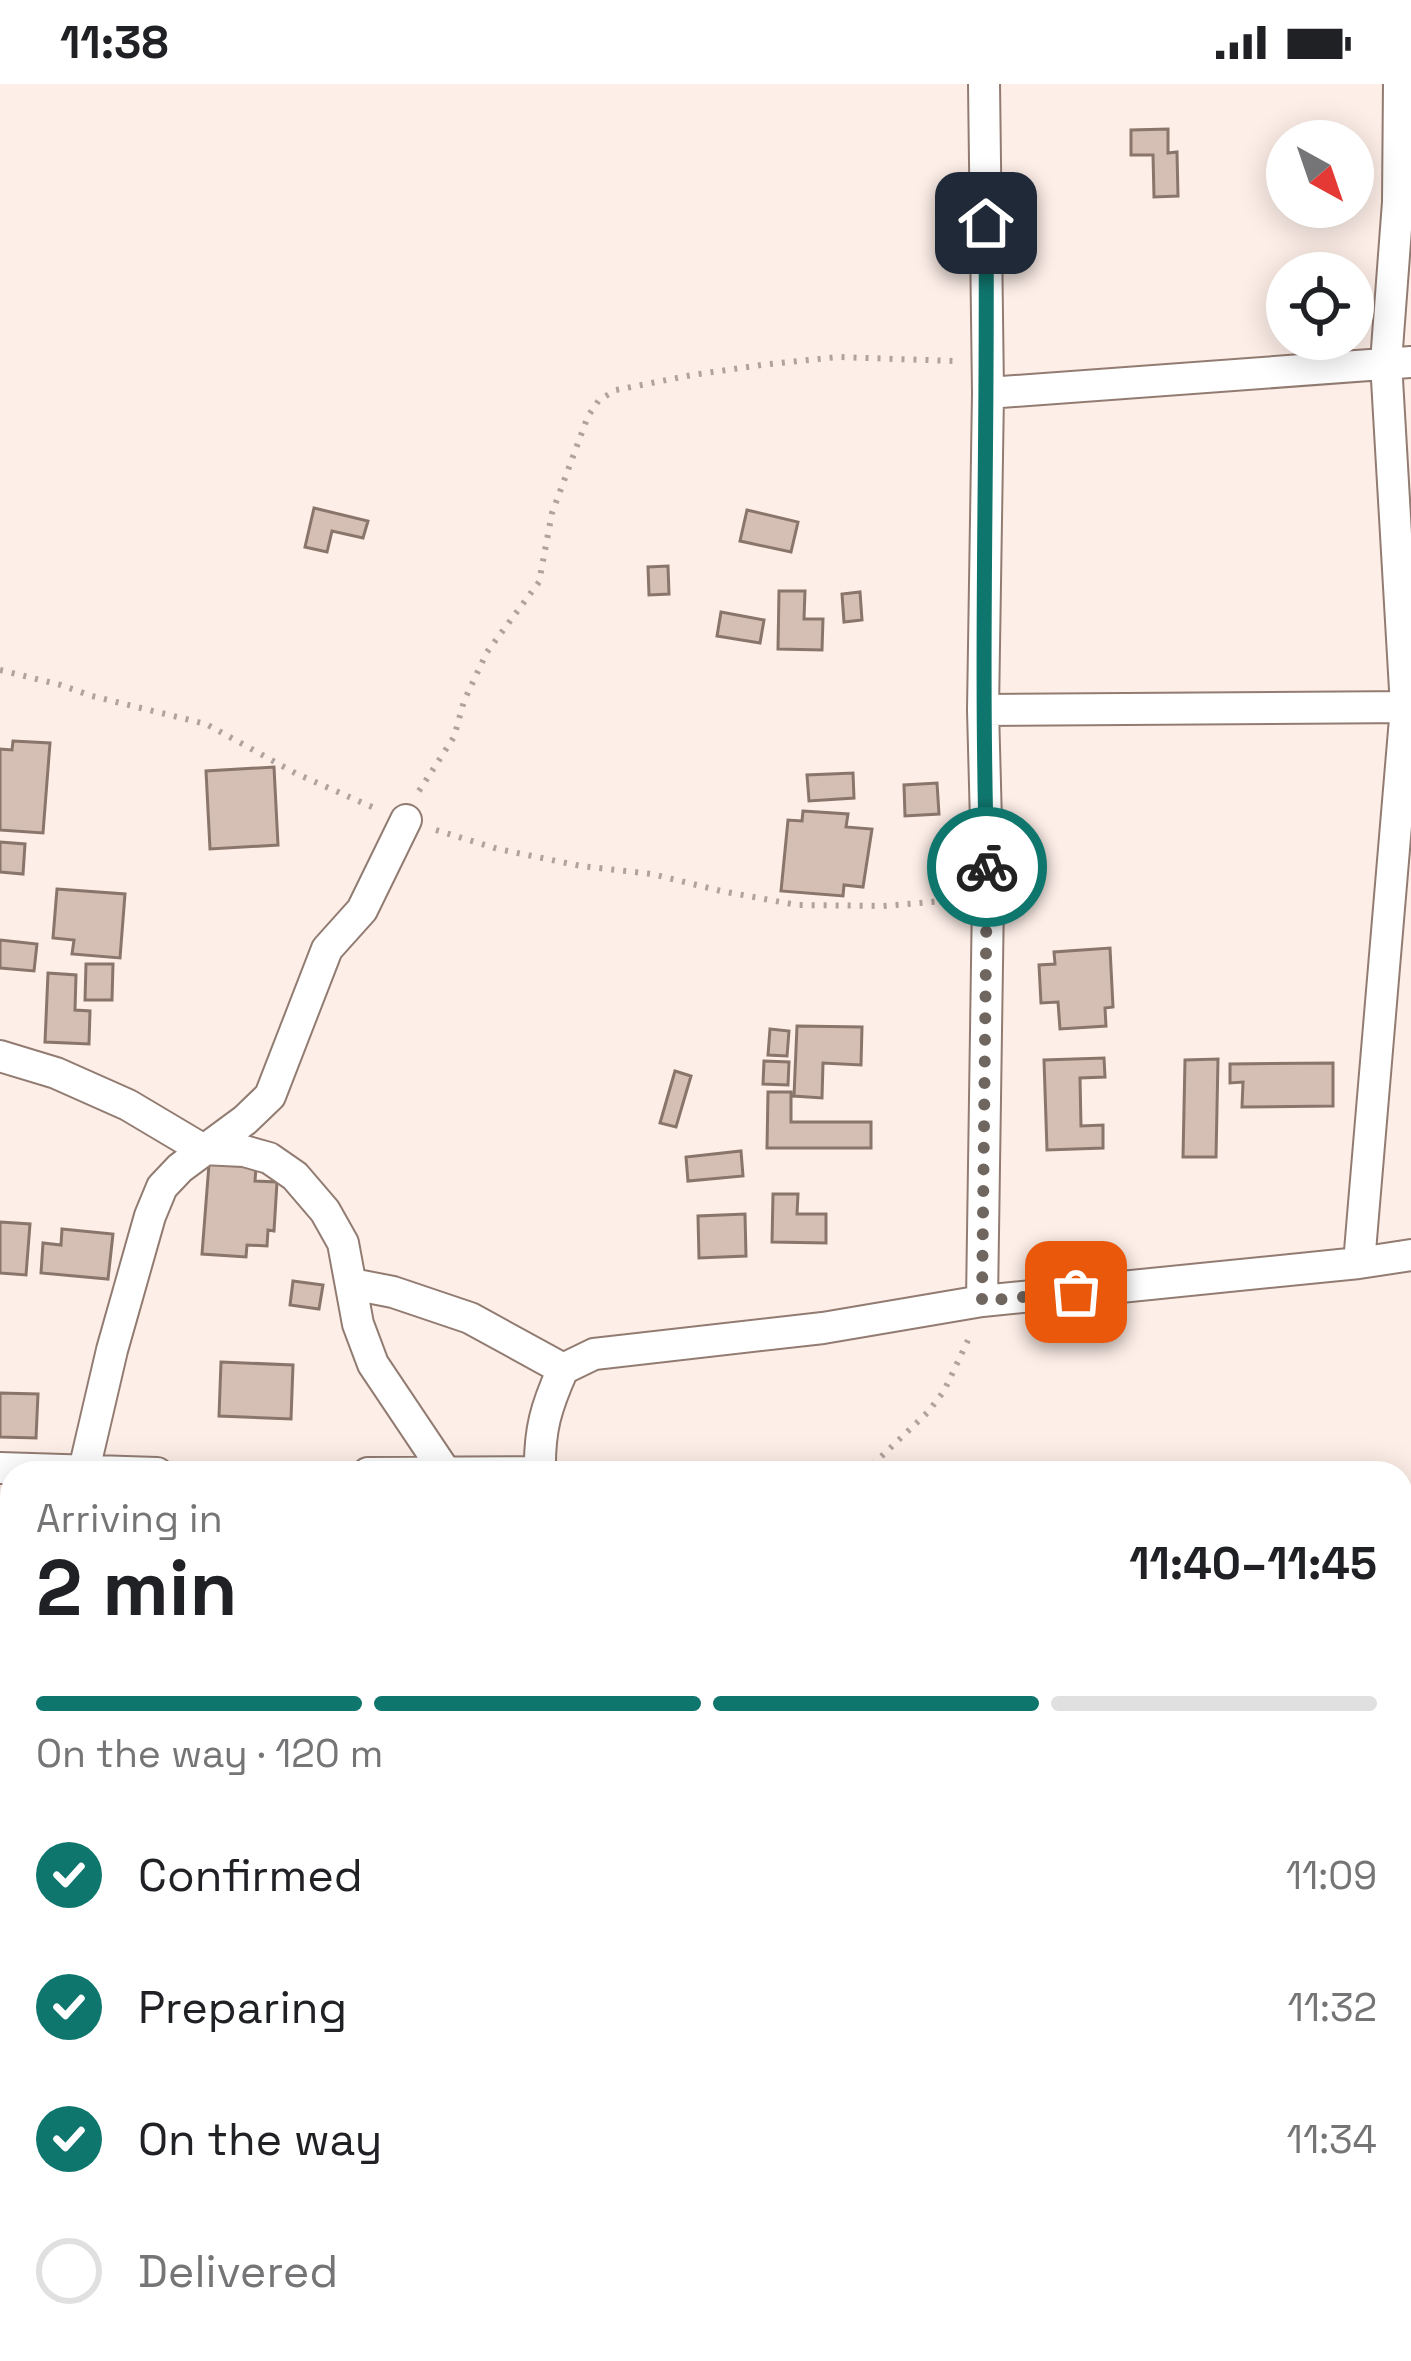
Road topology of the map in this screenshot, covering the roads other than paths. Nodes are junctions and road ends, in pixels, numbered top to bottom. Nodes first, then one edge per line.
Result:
1 (984, 84) edge
2 (1399, 84) edge
3 (1398, 362) edge
4 (988, 378) junction
5 (1408, 707) edge
6 (982, 710) junction
7 (406, 820) road end
8 (0, 1056) edge
9 (202, 1149) junction
10 (1411, 1256) edge
11 (1359, 1264) junction
12 (352, 1284) junction
13 (982, 1301) junction
14 (563, 1369) junction
15 (86, 1461) edge
16 (438, 1461) edge
17 (540, 1461) edge

1 - 4 street
2 - 3 street
3 - 4 street
3 - 5 street
4 - 6 street
5 - 6 street
5 - 11 street
6 - 13 street
7 - 9 street
8 - 9 street
9 - 12 street
9 - 15 street
10 - 11 street
11 - 13 street
12 - 14 street
12 - 16 street
13 - 14 street
14 - 17 street

